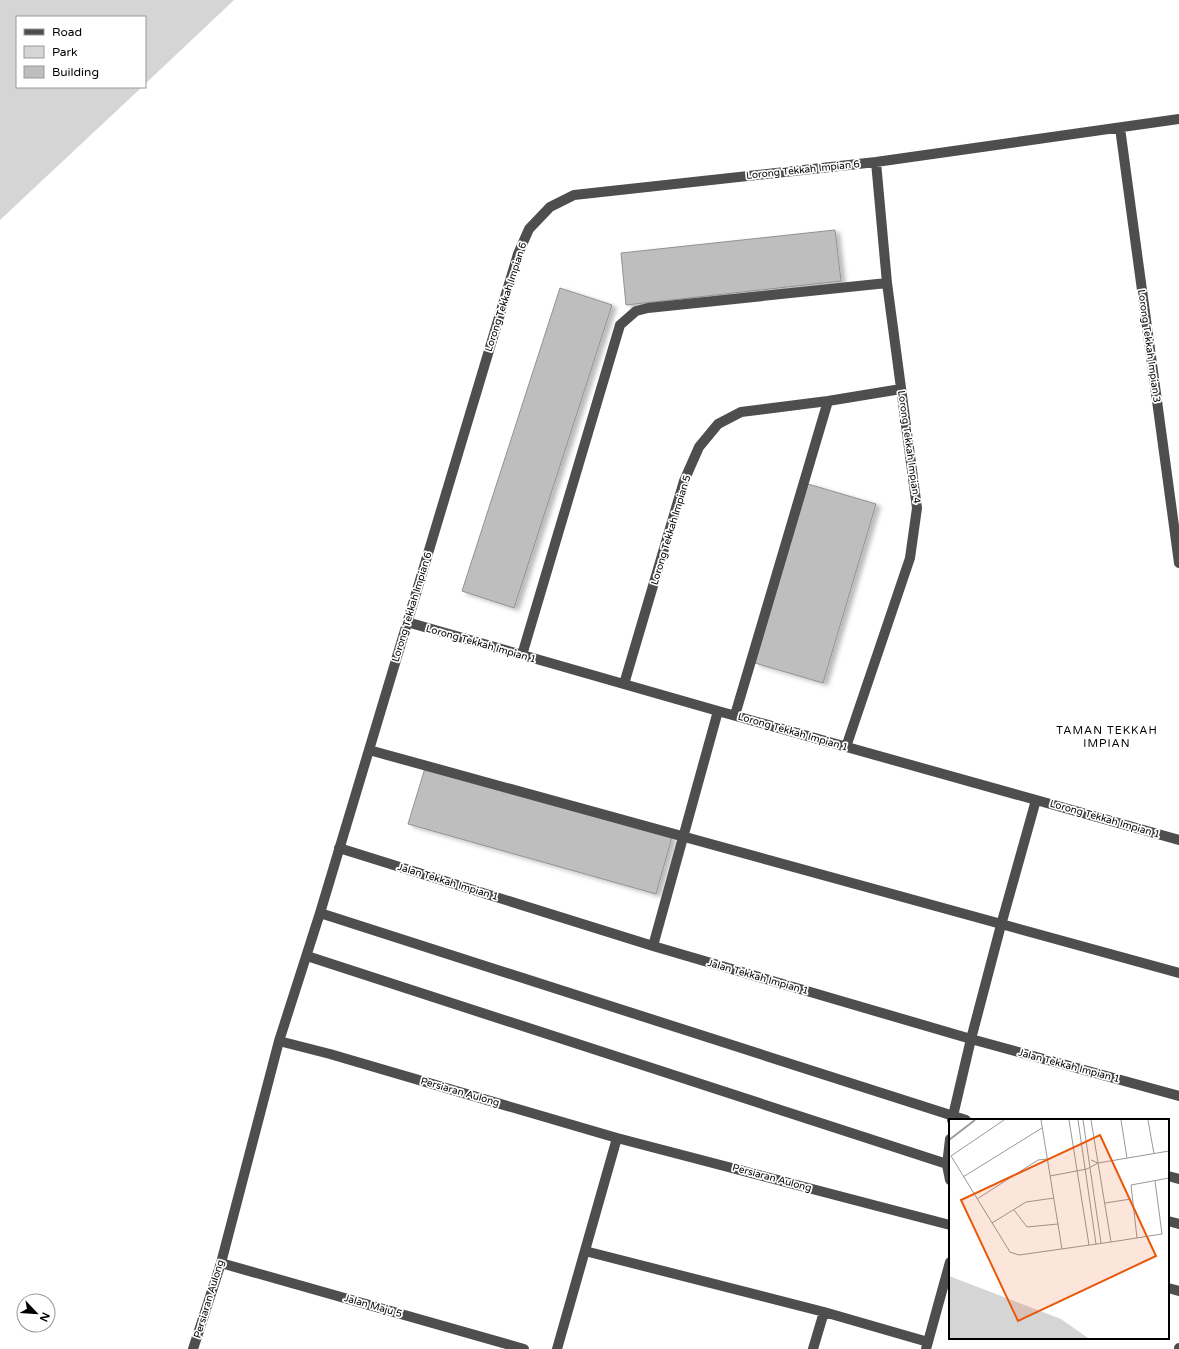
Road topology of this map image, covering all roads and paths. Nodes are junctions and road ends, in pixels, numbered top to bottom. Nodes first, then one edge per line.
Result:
1 (1179, 119) edge
2 (1120, 128) junction
3 (876, 162) junction
4 (887, 283) junction
5 (901, 389) junction
6 (828, 401) junction
7 (1179, 563) edge
8 (407, 622) junction
9 (522, 656) junction
10 (624, 684) junction
11 (718, 711) junction
12 (735, 715) junction
13 (846, 747) junction
14 (369, 750) junction
15 (1036, 800) junction
16 (683, 837) junction
17 (1179, 840) edge
18 (339, 848) junction
19 (320, 913) junction
20 (1001, 924) junction
21 (653, 946) junction
22 (307, 956) junction
23 (1179, 974) edge
24 (971, 1039) junction
25 (279, 1041) junction
26 (1179, 1096) edge
27 (952, 1118) edge
28 (617, 1138) junction
29 (949, 1165) edge
30 (1169, 1176) edge
31 (1179, 1179) edge
32 (1169, 1221) edge
33 (1179, 1224) edge
34 (949, 1225) edge
35 (585, 1251) junction
36 (221, 1263) junction
37 (949, 1266) edge
38 (1169, 1288) edge
39 (1179, 1291) edge
40 (824, 1312) junction
41 (927, 1345) edge
42 (193, 1349) edge
43 (524, 1349) edge
44 (557, 1349) edge
45 (813, 1349) edge

1 - 2 street, Lorong Tekkah Impian 6
2 - 3 street, Lorong Tekkah Impian 6
2 - 7 street, Lorong Tekkah Impian 3
3 - 4 street, Lorong Tekkah Impian 4
3 - 8 street, Lorong Tekkah Impian 6
4 - 5 street, Lorong Tekkah Impian 4
4 - 9 street
5 - 6 street, Lorong Tekkah Impian 5
5 - 13 street, Lorong Tekkah Impian 4
6 - 10 street, Lorong Tekkah Impian 5
6 - 12 street
8 - 9 street, Lorong Tekkah Impian 1
8 - 14 street, Lorong Tekkah Impian 6
9 - 10 street, Lorong Tekkah Impian 1
10 - 11 street, Lorong Tekkah Impian 1
11 - 12 street, Lorong Tekkah Impian 1
11 - 16 street
12 - 13 street, Lorong Tekkah Impian 1
13 - 15 street, Lorong Tekkah Impian 1
14 - 16 street
14 - 18 street, Lorong Tekkah Impian 6
15 - 17 street, Lorong Tekkah Impian 1
15 - 20 street
16 - 20 street
16 - 21 street
18 - 19 street, Lorong Tekkah Impian 6
18 - 21 street, Jalan Tekkah Impian 1
19 - 22 street, Lorong Tekkah Impian 6
19 - 27 street
20 - 23 street
20 - 24 street
21 - 24 street, Jalan Tekkah Impian 1
22 - 25 street, Lorong Tekkah Impian 6
22 - 29 street
24 - 26 street, Jalan Tekkah Impian 1
24 - 27 street
25 - 28 street, Persiaran Aulong
25 - 36 street, Persiaran Aulong
28 - 34 street, Persiaran Aulong
28 - 35 street
30 - 31 street
32 - 33 street
35 - 40 street
35 - 44 street
36 - 42 street, Persiaran Aulong
36 - 43 street, Jalan Maju 5
37 - 41 street
38 - 39 street
40 - 41 street
40 - 45 street

